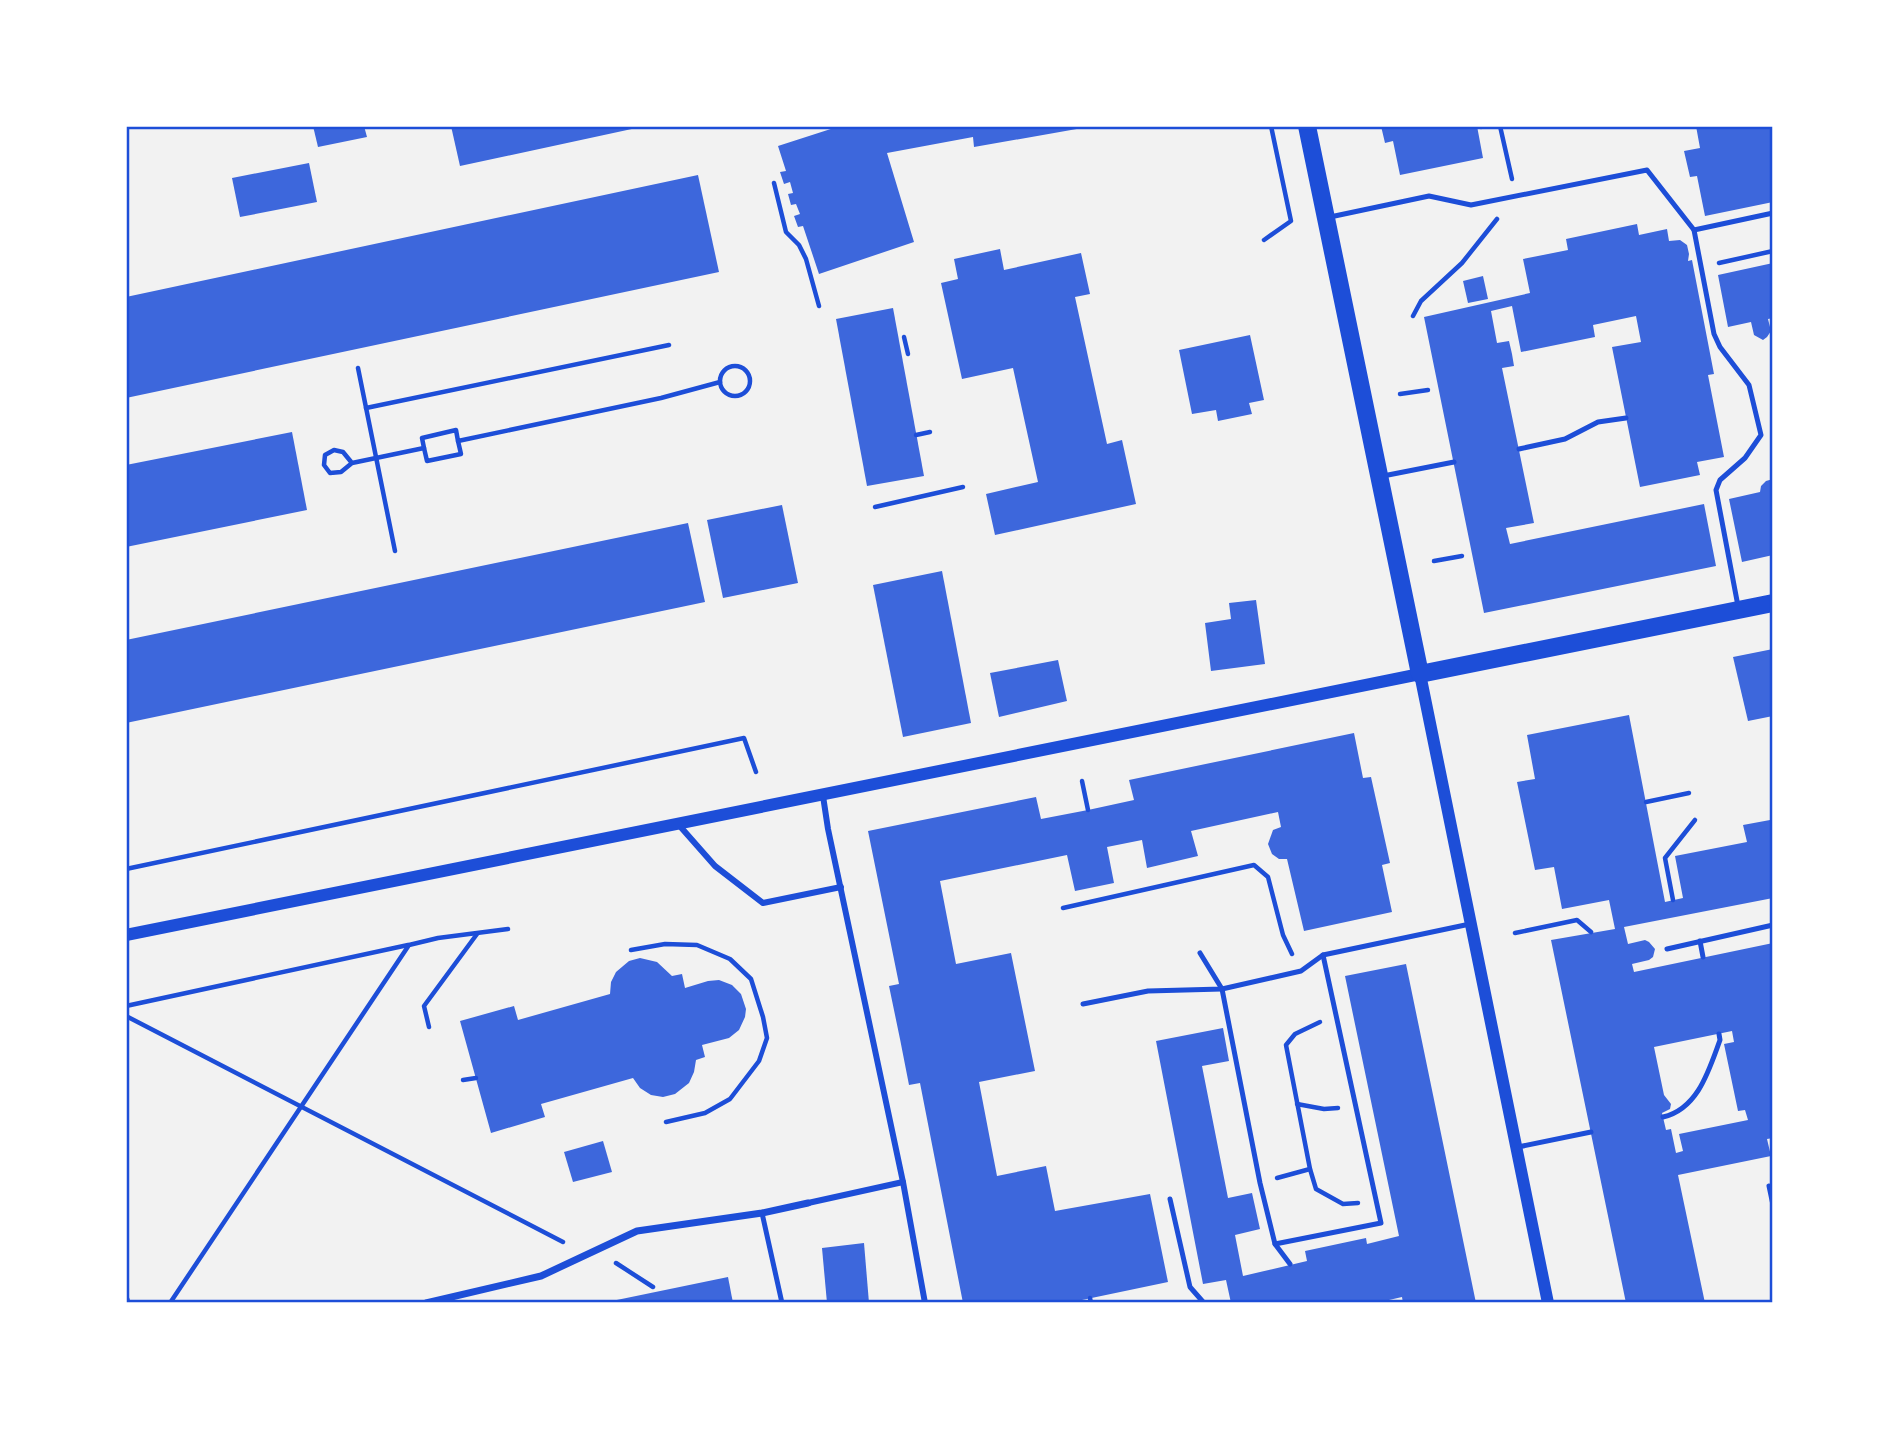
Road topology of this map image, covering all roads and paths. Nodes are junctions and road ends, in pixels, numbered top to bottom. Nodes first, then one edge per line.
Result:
1 (1272, 126) edge
2 (1307, 126) edge
3 (1500, 126) edge
4 (774, 183) dead end
5 (1516, 197) junction
6 (1773, 213) edge
7 (1326, 218) junction
8 (1695, 230) junction
9 (1264, 240) dead end
10 (1773, 251) edge
11 (1700, 266) junction
12 (819, 306) dead end
13 (1413, 316) dead end
14 (904, 337) dead end
15 (670, 345) dead end
16 (908, 354) dead end
17 (358, 368) dead end
18 (720, 382) junction
19 (1428, 390) dead end
20 (1400, 394) dead end
21 (366, 408) junction
22 (1626, 418) dead end
23 (930, 432) dead end
24 (916, 435) dead end
25 (458, 441) junction
26 (424, 448) junction
27 (1519, 449) dead end
28 (376, 458) junction
29 (1454, 462) dead end
30 (352, 463) junction
31 (1380, 477) junction
32 (963, 487) dead end
33 (875, 507) dead end
34 (395, 551) dead end
35 (1462, 556) dead end
36 (1434, 561) dead end
37 (1773, 603) edge
38 (1739, 610) junction
39 (1420, 674) junction
40 (756, 772) dead end
41 (1082, 781) dead end
42 (1689, 793) dead end
43 (823, 796) junction
44 (1646, 802) dead end
45 (1088, 810) dead end
46 (1695, 820) dead end
47 (678, 824) junction
48 (126, 869) edge
49 (841, 887) junction
50 (1673, 900) dead end
51 (1063, 908) dead end
52 (1470, 924) junction
53 (1773, 925) edge
54 (508, 929) dead end
55 (1591, 932) dead end
56 (477, 933) junction
57 (1514, 933) dead end
58 (126, 935) edge
59 (1700, 941) junction
60 (409, 945) junction
61 (1667, 949) dead end
62 (631, 950) dead end
63 (1200, 953) dead end
64 (1323, 955) junction
65 (1703, 957) dead end
66 (1301, 971) junction
67 (1222, 989) junction
68 (1083, 1004) dead end
69 (126, 1006) edge
70 (126, 1016) edge
71 (1337, 1017) junction
72 (429, 1027) dead end
73 (1719, 1034) dead end
74 (476, 1078) dead end
75 (463, 1080) dead end
76 (1297, 1104) junction
77 (1356, 1105) junction
78 (300, 1107) junction
79 (1663, 1117) dead end
80 (666, 1122) dead end
81 (1591, 1132) dead end
82 (1514, 1147) junction
83 (1310, 1169) junction
84 (904, 1182) junction
85 (1260, 1183) junction
86 (1769, 1186) dead end
87 (1170, 1199) dead end
88 (1377, 1200) junction
89 (808, 1203) joint
90 (1773, 1205) edge
91 (762, 1213) junction
92 (1275, 1244) junction
93 (597, 1250) junction
94 (1290, 1265) dead end
95 (653, 1287) dead end
96 (170, 1303) edge
97 (426, 1303) edge
98 (782, 1303) edge
99 (925, 1303) edge
100 (1204, 1303) edge
101 (1548, 1303) edge

1 - 9 path
2 - 7 main road
3 - 5 path
4 - 12 path
5 - 7 lane
5 - 8 lane
5 - 13 path
6 - 8 lane
7 - 31 main road
8 - 11 lane
10 - 11 path
11 - 38 lane
14 - 16 path
15 - 21 path
17 - 21 path
18 - 18 path
18 - 25 path
19 - 20 path
21 - 28 path
22 - 27 lane
23 - 24 path
25 - 26 path
25 - 26 path
26 - 28 path
28 - 30 path
28 - 34 path
29 - 31 lane
30 - 30 path
31 - 39 main road
32 - 33 path
35 - 36 path
37 - 38 main road
38 - 39 main road
39 - 43 street
39 - 52 street
40 - 48 path
41 - 45 path
42 - 44 path
43 - 47 street
43 - 49 street
46 - 50 path
47 - 49 street
47 - 58 street
49 - 84 street
51 - 66 path
52 - 64 lane
52 - 82 street
53 - 59 lane
54 - 56 path
55 - 57 path
56 - 60 path
56 - 72 path
59 - 61 lane
59 - 65 lane
60 - 69 path
60 - 78 path
62 - 80 path
63 - 67 lane
64 - 66 lane
64 - 71 lane
66 - 67 lane
67 - 68 lane
67 - 85 lane
70 - 78 path
71 - 76 path
71 - 77 lane
73 - 79 lane
74 - 75 path
76 - 77 path
76 - 83 path
77 - 88 lane
78 - 93 path
78 - 96 path
81 - 82 lane
82 - 101 street
83 - 85 path
83 - 88 path
84 - 89 street
84 - 99 street
85 - 92 lane
86 - 90 lane
87 - 100 lane
88 - 92 lane
89 - 91 street
91 - 93 street
91 - 98 lane
92 - 94 lane
93 - 95 path
93 - 97 street

